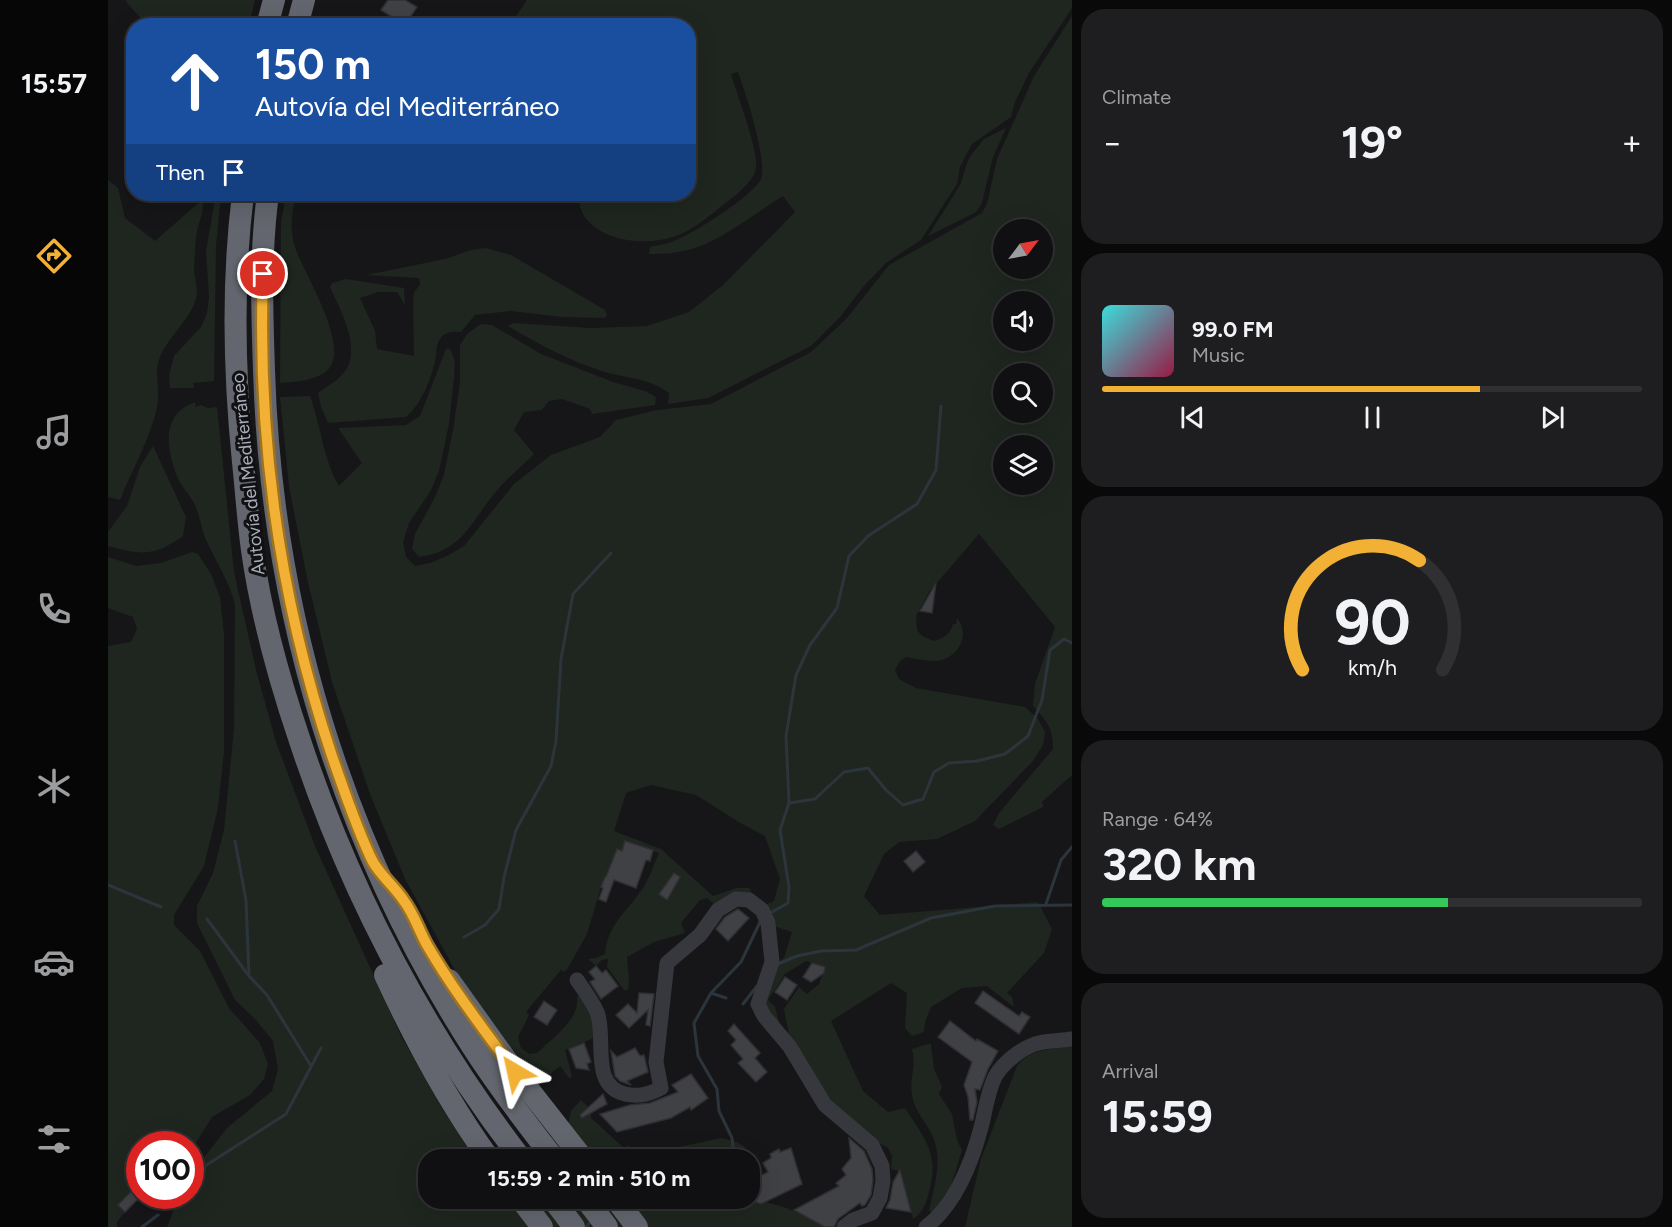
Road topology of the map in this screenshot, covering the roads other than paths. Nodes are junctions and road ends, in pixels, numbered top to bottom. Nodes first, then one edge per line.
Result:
1 (274, 0) edge
2 (304, 0) edge
3 (269, 18) edge
4 (299, 18) edge
5 (243, 201) edge
6 (268, 201) edge
7 (334, 835) junction
8 (374, 864) junction
9 (577, 980) dead end
10 (1072, 1039) edge
11 (483, 1149) edge
12 (513, 1149) edge
13 (547, 1149) edge
14 (576, 1149) edge
15 (528, 1209) edge
16 (560, 1209) edge
17 (593, 1209) edge
18 (623, 1209) edge
19 (542, 1227) edge
20 (574, 1227) edge
21 (607, 1227) edge
22 (637, 1227) edge
23 (844, 1227) edge
24 (926, 1227) edge

1 - 3 highway
2 - 4 highway
5 - 7 highway, Autovía del Mediterráneo
6 - 8 highway, Autovía del Mediterráneo
7 - 11 highway
7 - 12 highway, Autovía del Mediterráneo
8 - 13 highway, Autovía del Mediterráneo
8 - 14 highway
9 - 23 street
10 - 24 street
15 - 19 highway
16 - 20 highway
17 - 21 highway
18 - 22 highway

